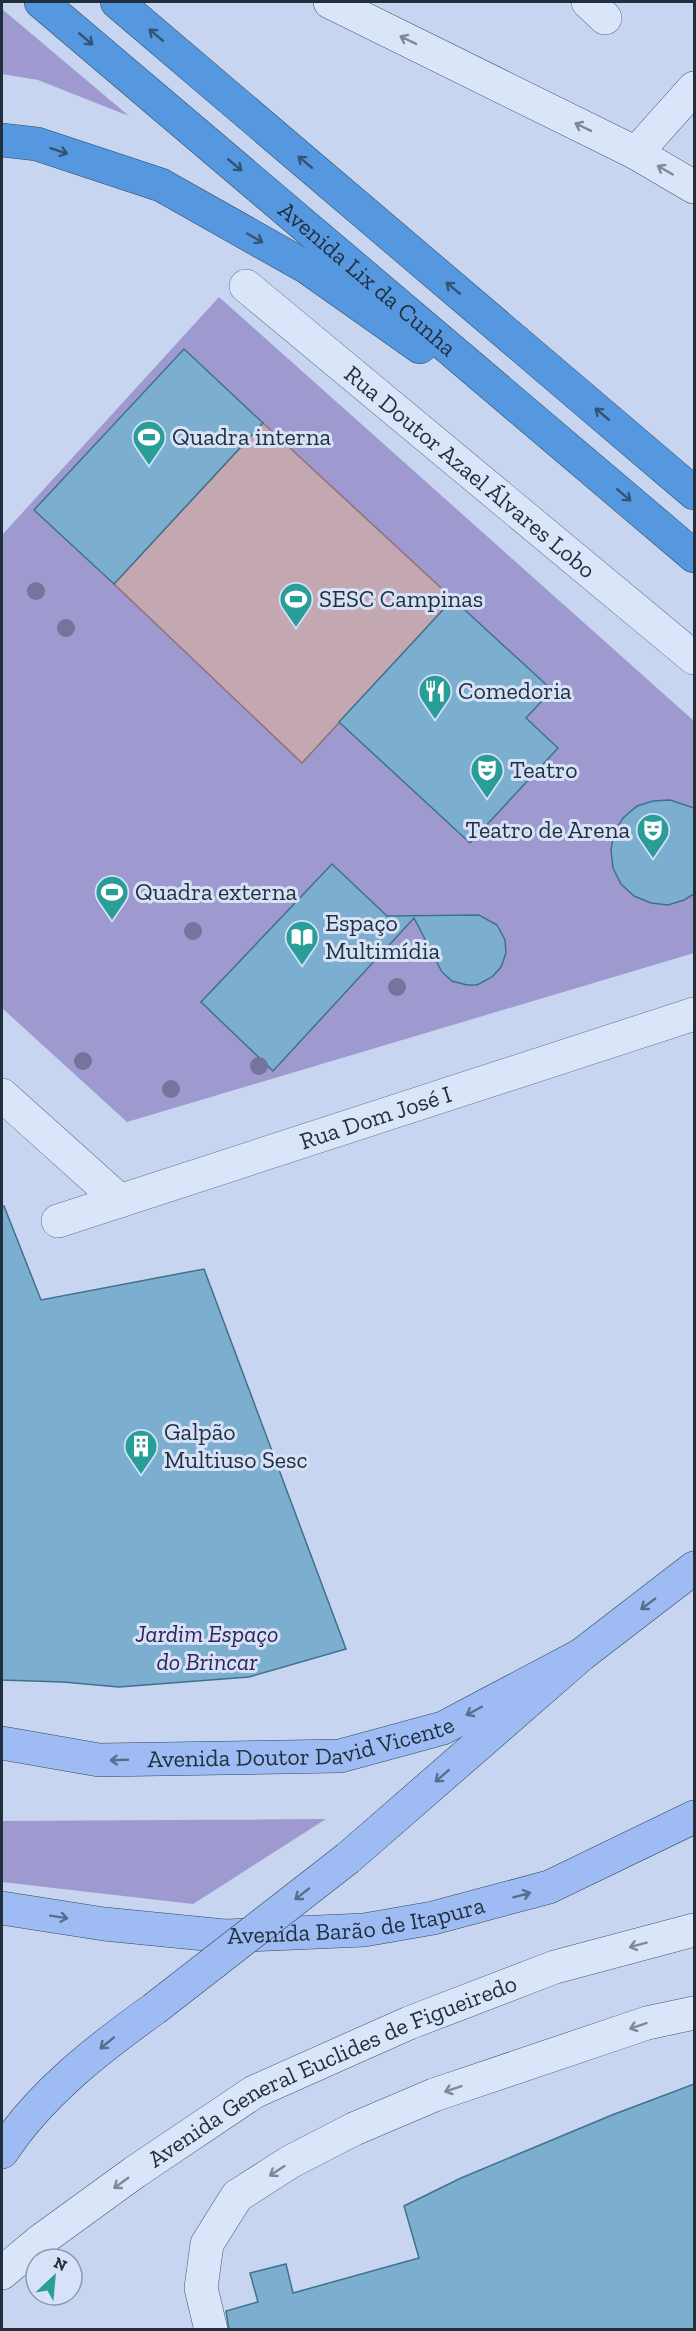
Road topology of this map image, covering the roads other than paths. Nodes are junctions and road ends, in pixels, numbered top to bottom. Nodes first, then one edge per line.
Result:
1 (41, 2) edge
2 (117, 2) edge
3 (330, 2) edge
4 (694, 88) edge
5 (2, 140) edge
6 (636, 153) junction
7 (694, 187) edge
8 (246, 286) dead end
9 (598, 472) junction
10 (694, 493) edge
11 (694, 556) edge
12 (694, 658) edge
13 (694, 1014) edge
14 (2, 1095) edge
15 (120, 1201) junction
16 (58, 1221) dead end
17 (694, 1568) edge
18 (581, 1655) junction
19 (2, 1743) edge
20 (694, 1817) edge
21 (2, 1908) edge
22 (694, 1930) edge
23 (694, 2013) edge
24 (2, 2152) edge
25 (2, 2273) edge
26 (211, 2330) edge

1 -> 9 highway, Avenida Lix da Cunha
10 -> 2 highway, Avenida Lix da Cunha
6 -> 3 main road
4 - 6 main road
5 -> 9 highway
7 -> 6 main road
8 - 12 main road, Rua Doutor Azael Álvares Lobo
9 -> 11 highway, Avenida Lix da Cunha
13 - 15 main road, Rua Dom José I
14 - 15 main road
15 - 16 main road, Rua Dom José I
17 -> 18 main road
18 -> 19 main road, Avenida Doutor David Vicente
18 -> 24 main road, bridge
21 -> 20 main road, Avenida Barão de Itapura
22 -> 25 main road, Avenida General Euclides de Figueiredo
23 -> 26 main road

